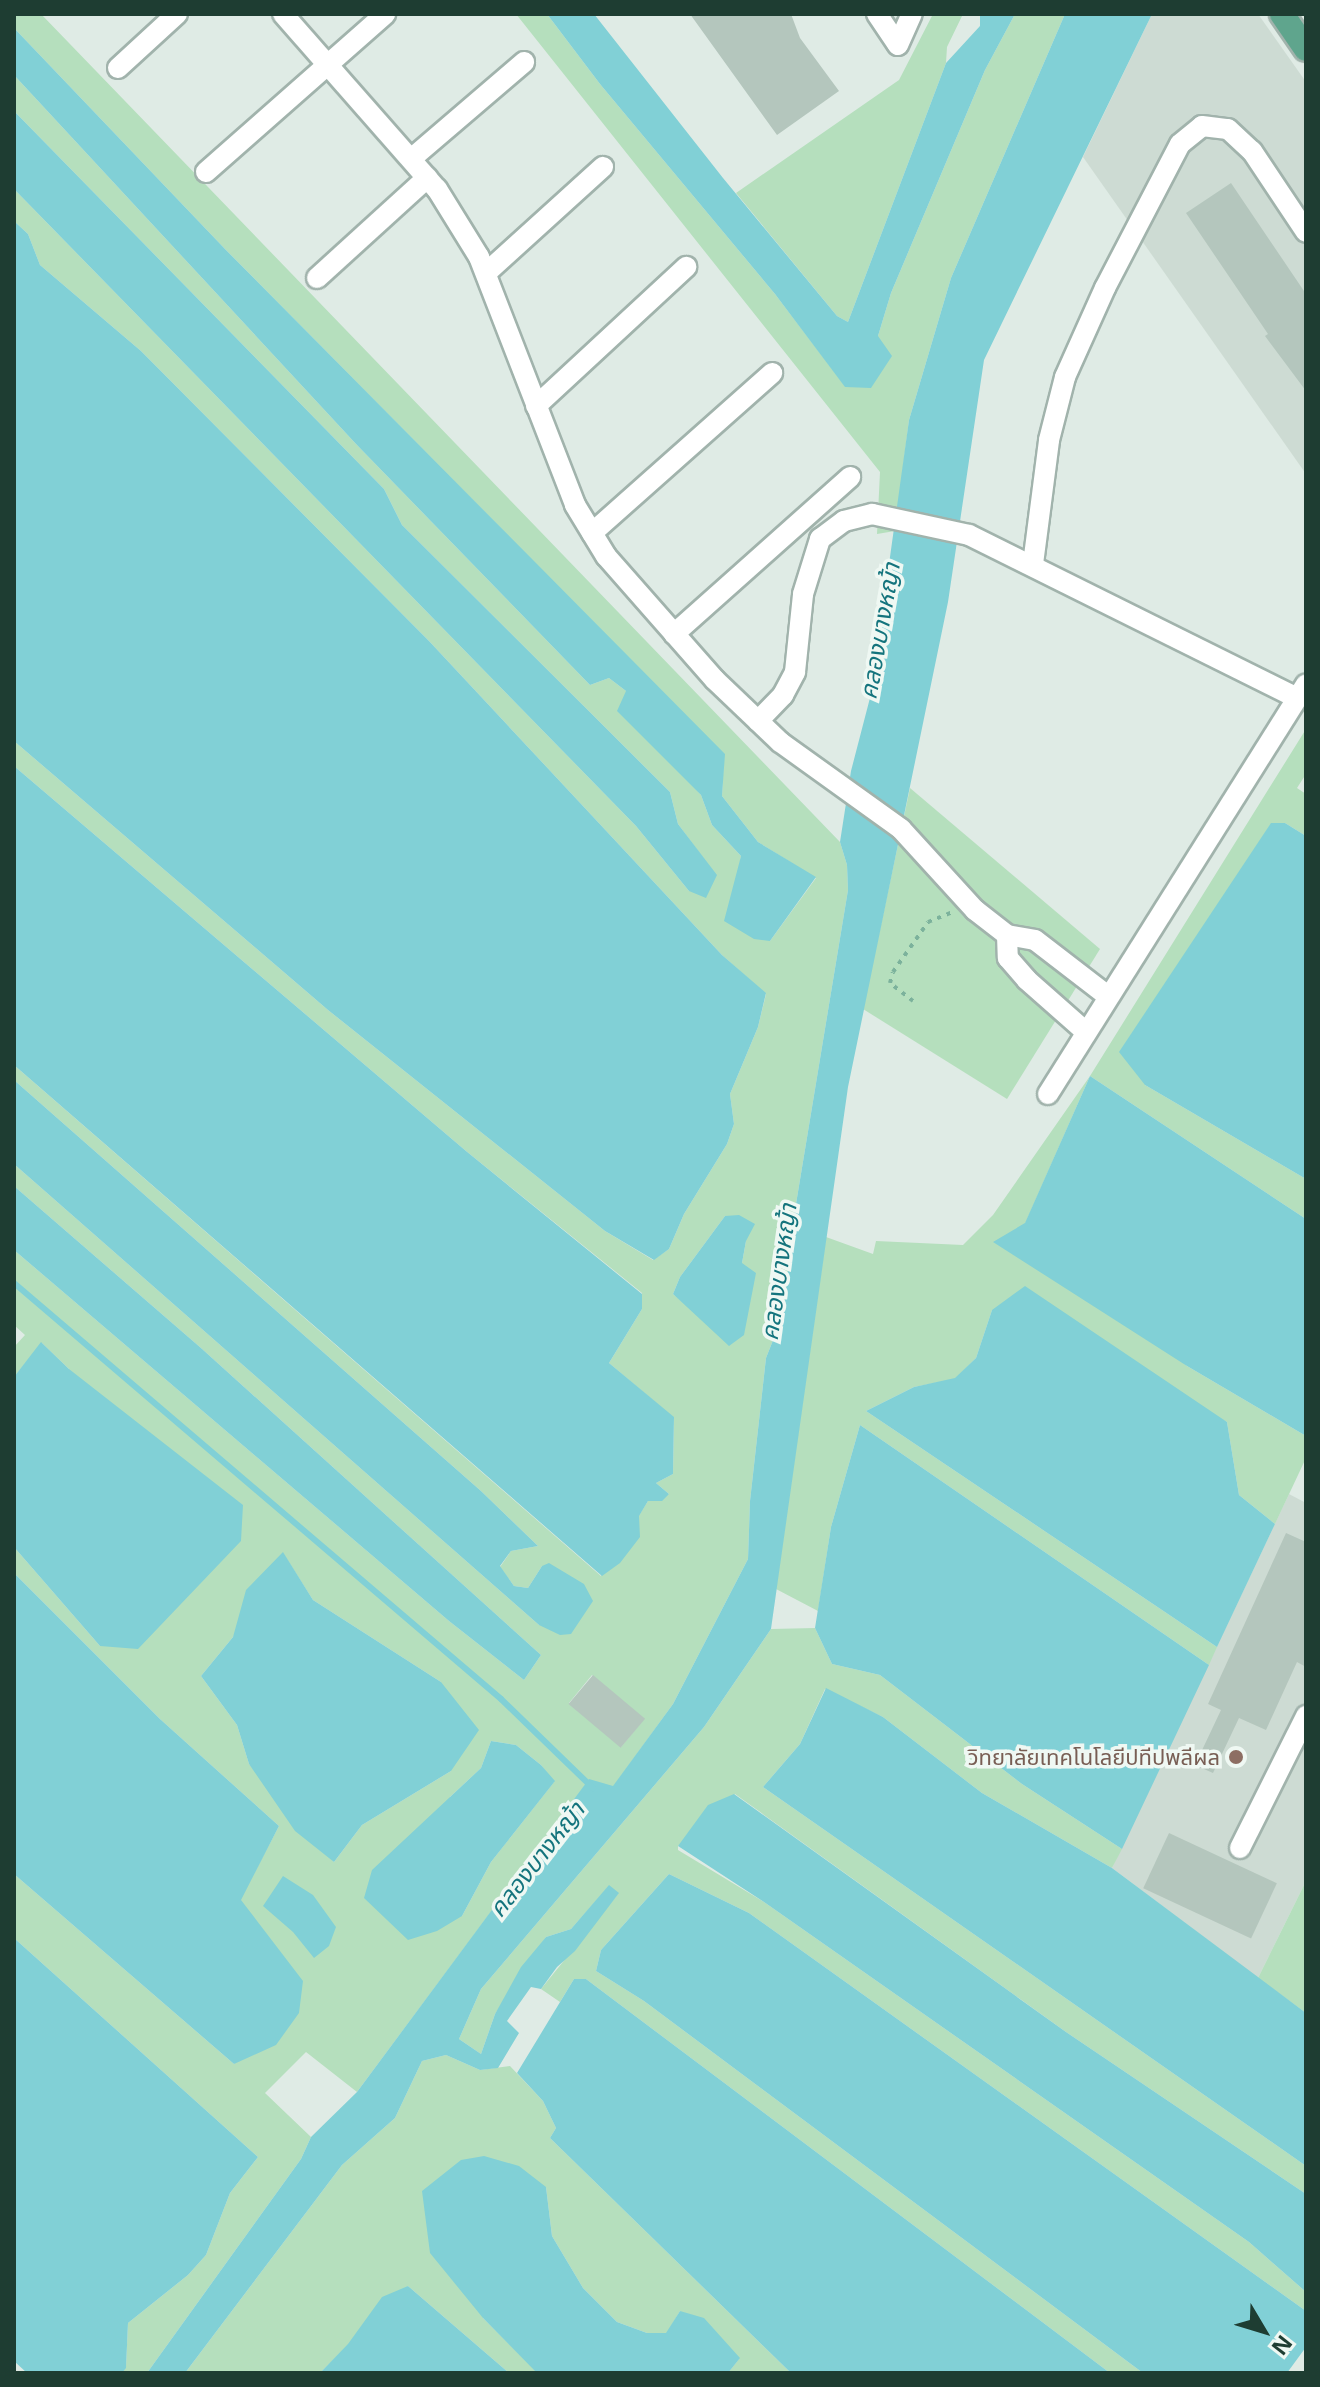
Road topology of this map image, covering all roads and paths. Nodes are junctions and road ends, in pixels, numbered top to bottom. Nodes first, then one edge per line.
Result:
1 (177, 14) edge
2 (283, 14) edge
3 (385, 14) edge
4 (877, 14) edge
5 (912, 14) edge
6 (1282, 14) edge
7 (1306, 49) edge
8 (524, 62) dead end
9 (328, 65) junction
10 (118, 68) dead end
11 (411, 159) junction
12 (603, 167) dead end
13 (206, 172) dead end
14 (427, 178) junction
15 (1306, 232) edge
16 (686, 267) dead end
17 (486, 273) junction
18 (317, 278) dead end
19 (772, 373) dead end
20 (536, 406) junction
21 (850, 477) dead end
22 (592, 533) junction
23 (1033, 564) junction
24 (674, 634) junction
25 (1302, 691) edge
26 (758, 721) junction
27 (970, 905) junction
28 (1007, 935) junction
29 (1109, 997) junction
30 (913, 1001) dead end
31 (1086, 1032) junction
32 (1048, 1094) dead end
33 (1306, 1716) edge
34 (1240, 1848) dead end

1 - 10 street
2 - 9 street
3 - 9 street
4 - 5 street
6 - 7 main road
8 - 11 street
9 - 11 street
9 - 13 street
11 - 14 street
12 - 17 street
14 - 17 street
14 - 18 street
15 - 23 street
16 - 20 street
17 - 20 street
19 - 22 street
20 - 22 street
21 - 24 street
22 - 24 street
23 - 25 street
23 - 26 street
24 - 26 street
25 - 29 street
26 - 27 street
27 - 28 street
27 - 30 path
28 - 29 street
28 - 31 street
29 - 31 street
31 - 32 street
33 - 34 street

